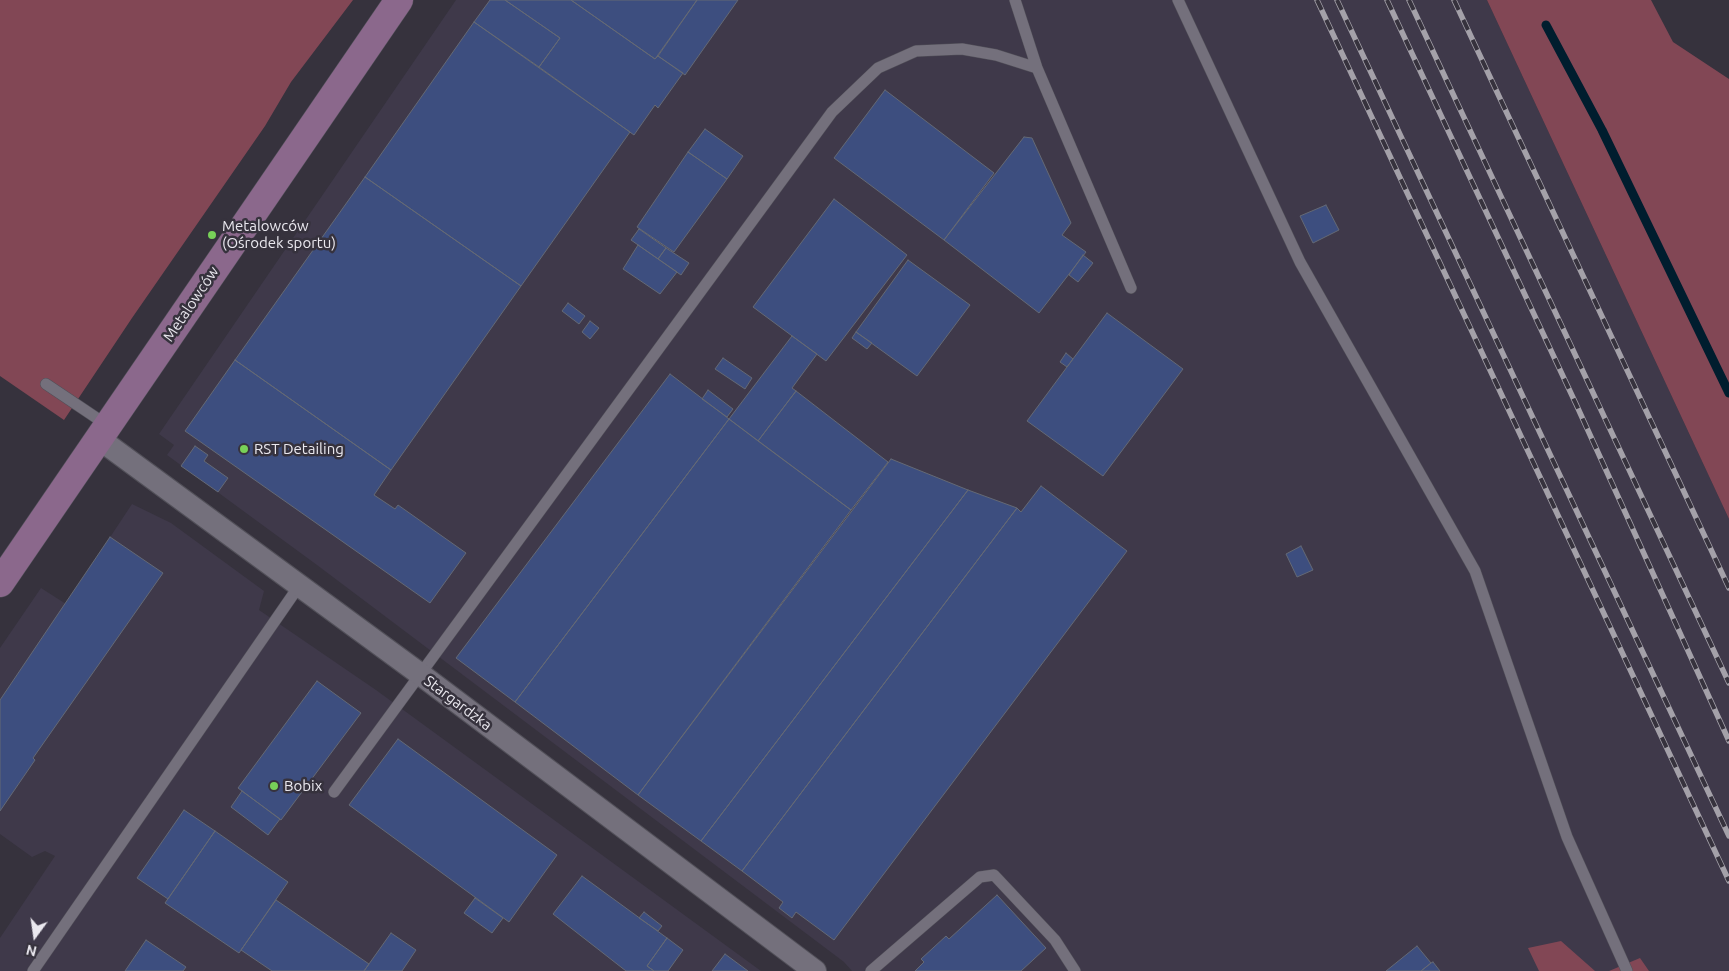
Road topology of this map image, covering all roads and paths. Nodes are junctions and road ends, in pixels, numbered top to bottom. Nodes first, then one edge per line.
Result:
1 (400, 0) edge
2 (1015, 0) edge
3 (1178, 0) edge
4 (1037, 68) junction
5 (1131, 288) dead end
6 (46, 384) dead end
7 (102, 432) junction
8 (0, 583) edge
9 (299, 586) junction
10 (420, 674) junction
11 (334, 792) dead end
12 (33, 971) edge
13 (815, 971) edge
14 (871, 971) edge
15 (1075, 971) edge
16 (1627, 971) edge

1 - 7 street, Metalowców
2 - 4 lane
3 - 16 lane
4 - 5 lane
4 - 10 lane
6 - 7 lane
7 - 8 street, Metalowców
7 - 9 street, Stargardzka
9 - 10 street, Stargardzka
9 - 12 lane
10 - 11 lane
10 - 13 street, Stargardzka
14 - 15 lane

